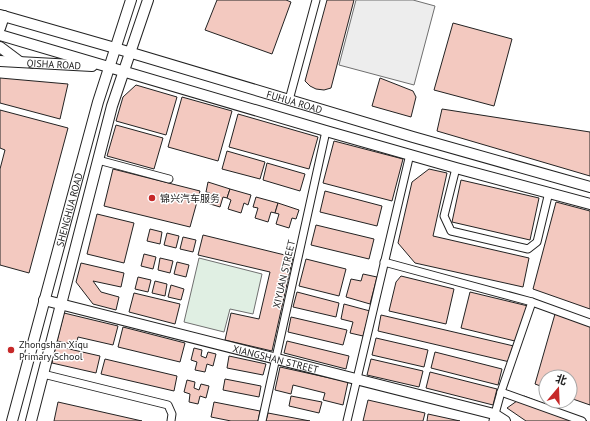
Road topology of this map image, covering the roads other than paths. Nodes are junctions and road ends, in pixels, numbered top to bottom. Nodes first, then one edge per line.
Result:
1 (131, 0) edge
2 (148, 0) edge
3 (316, 0) edge
4 (2, 16) edge
5 (0, 28) edge
6 (0, 35) edge
7 (0, 48) edge
8 (115, 48) junction
9 (130, 52) junction
10 (0, 61) edge
11 (20, 62) junction
12 (109, 67) junction
13 (124, 71) junction
14 (289, 100) junction
15 (326, 131) junction
16 (410, 154) junction
17 (98, 160) junction
18 (456, 168) junction
19 (169, 179) dead end
20 (590, 188) edge
21 (549, 192) junction
22 (590, 204) edge
23 (384, 262) junction
24 (44, 300) junction
25 (532, 302) junction
26 (61, 304) junction
27 (590, 323) edge
28 (276, 359) junction
29 (26, 370) junction
30 (43, 374) junction
31 (357, 379) junction
32 (501, 392) junction
33 (493, 418) edge
34 (12, 421) edge
35 (31, 421) edge
36 (171, 421) edge
37 (262, 421) edge
38 (347, 421) edge
39 (505, 421) edge
40 (582, 421) edge

1 - 8 main road, SHENGHUA ROAD
2 - 9 main road, SHENGHUA ROAD
3 - 14 street
4 - 5 main road
4 - 8 main road, FUHUA ROAD
6 - 12 main road, FUHUA ROAD
7 - 11 main road
8 - 9 main road, FUHUA ROAD
8 - 12 main road, SHENGHUA ROAD
9 - 13 main road, SHENGHUA ROAD
9 - 14 main road, FUHUA ROAD
10 - 11 main road, QISHA ROAD
11 - 12 main road, QISHA ROAD
12 - 13 main road, FUHUA ROAD
12 - 24 main road, SHENGHUA ROAD
13 - 15 main road, FUHUA ROAD
13 - 17 main road, SHENGHUA ROAD
14 - 20 main road, FUHUA ROAD
15 - 16 main road, FUHUA ROAD
15 - 28 street, XIYUAN STREET
16 - 18 main road, FUHUA ROAD
16 - 23 street
17 - 19 street
17 - 26 main road, SHENGHUA ROAD
18 - 21 main road, FUHUA ROAD
18 - 21 street
21 - 22 main road, FUHUA ROAD
23 - 25 street
23 - 31 street
24 - 26 main road, XIANGSHAN STREET
24 - 29 main road, SHENGHUA ROAD
25 - 27 street
25 - 32 street
26 - 28 main road, XIANGSHAN STREET
26 - 30 main road, SHENGHUA ROAD
28 - 31 main road, XIANGSHAN STREET
28 - 37 street, XIYUAN STREET
29 - 30 main road
29 - 34 main road, SHENGHUA ROAD
30 - 35 main road, SHENGHUA ROAD
30 - 36 street
31 - 33 main road, XIANGSHAN STREET
31 - 38 street
32 - 33 street
32 - 40 street
33 - 39 main road, XIANGSHAN STREET

